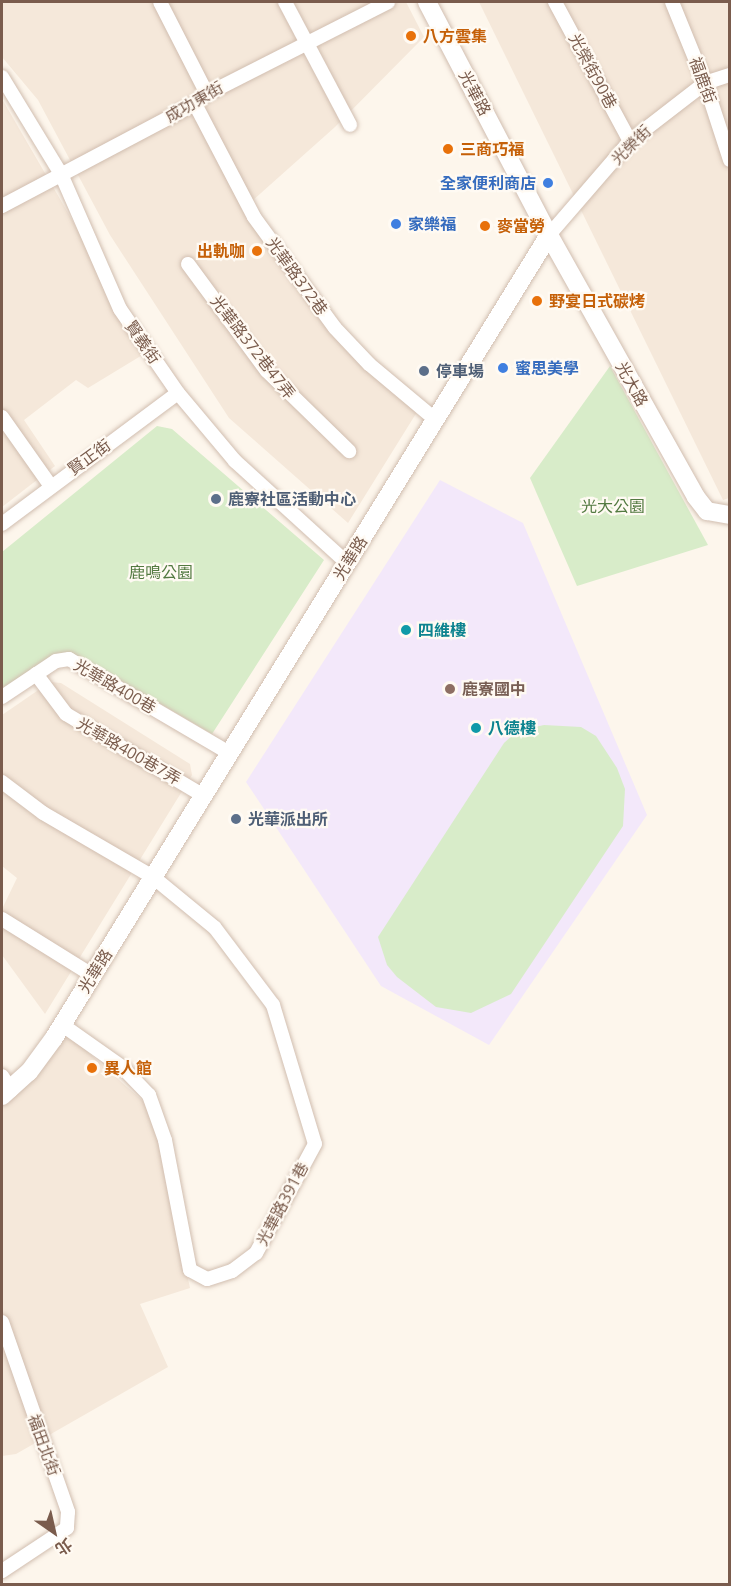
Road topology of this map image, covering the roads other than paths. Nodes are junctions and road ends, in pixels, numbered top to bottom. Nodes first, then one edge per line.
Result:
1 (160, 2) edge
2 (285, 2) edge
3 (388, 2) edge
4 (427, 2) edge
5 (555, 2) edge
6 (672, 2) edge
7 (307, 43) junction
8 (729, 75) edge
9 (2, 77) edge
10 (705, 83) junction
11 (207, 94) junction
12 (195, 104) junction
13 (350, 125) dead end
14 (630, 141) junction
15 (729, 160) edge
16 (61, 174) junction
17 (2, 206) edge
18 (549, 235) junction
19 (188, 264) dead end
20 (178, 393) junction
21 (2, 417) edge
22 (435, 420) junction
23 (349, 451) dead end
24 (50, 485) junction
25 (729, 515) edge
26 (2, 524) edge
27 (347, 563) junction
28 (36, 674) junction
29 (2, 697) edge
30 (229, 753) junction
31 (2, 782) edge
32 (204, 796) junction
33 (153, 878) junction
34 (2, 919) edge
35 (92, 975) junction
36 (61, 1024) junction
37 (5, 1087) edge
38 (2, 1322) edge
39 (2, 1571) edge

1 - 11 street
2 - 7 street
3 - 7 street, 成功東街
4 - 18 street, 光華路
5 - 14 street, 光榮街90巷
6 - 10 street, 福鹿街
7 - 11 street, 成功東街
7 - 13 street
8 - 10 street, 光榮街
9 - 16 street, 賢義街
10 - 14 street, 光榮街
10 - 15 street, 福鹿街
11 - 12 street, 成功東街
12 - 16 street, 成功東街
12 - 22 street, 光華路372巷
14 - 18 street, 光榮街
16 - 17 street, 成功東街
16 - 20 street, 賢義街
18 - 22 street, 光華路
18 - 25 street, 光大路
19 - 23 street, 光華路372巷47弄
20 - 24 street, 賢正街
20 - 27 street, 賢義街
21 - 24 street
22 - 27 street, 光華路
24 - 26 street, 賢正街
27 - 30 street, 光華路
28 - 29 street, 光華路400巷
28 - 30 street, 光華路400巷
28 - 32 street, 光華路400巷7弄
30 - 32 street, 光華路
31 - 33 street
32 - 33 street, 光華路
33 - 35 street, 光華路
33 - 36 street, 光華路391巷
34 - 35 street
35 - 36 street, 光華路
36 - 37 street, 光華路
38 - 39 street, 福田北街

